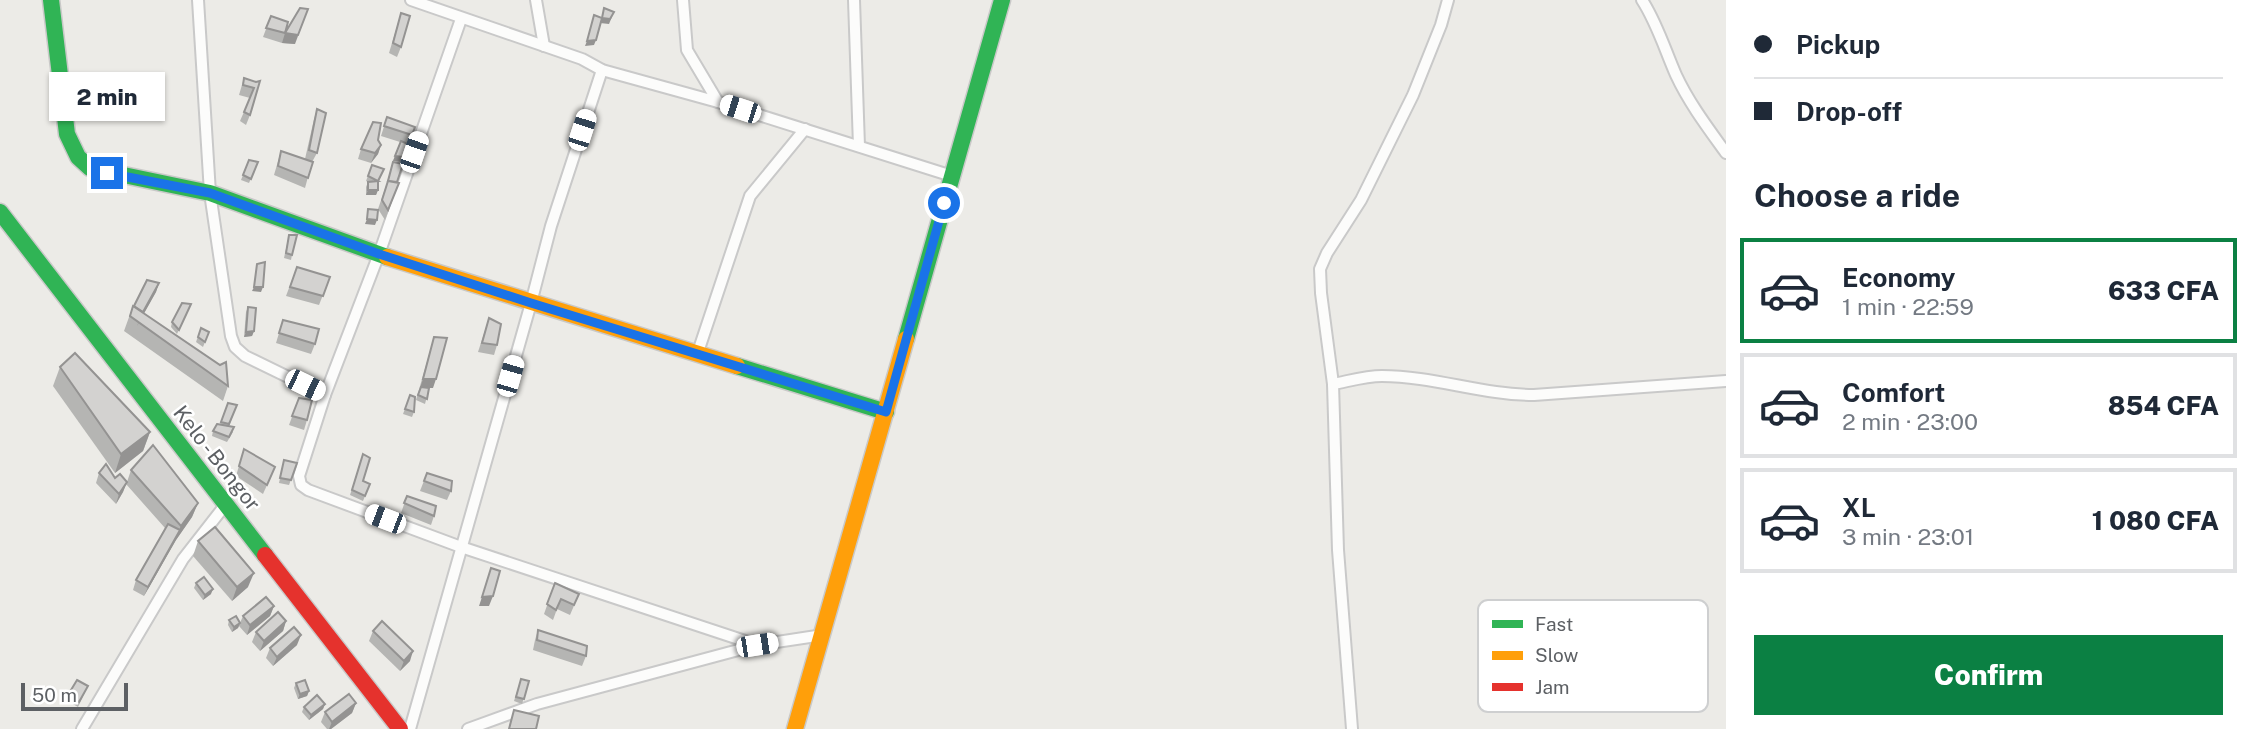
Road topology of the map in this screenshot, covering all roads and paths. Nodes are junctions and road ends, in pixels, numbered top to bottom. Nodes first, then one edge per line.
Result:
1 (51, 0) edge
2 (198, 0) edge
3 (411, 0) edge
4 (536, 0) edge
5 (682, 0) edge
6 (854, 0) edge
7 (1002, 0) edge
8 (1448, 0) edge
9 (1642, 0) edge
10 (461, 19) junction
11 (544, 46) junction
12 (602, 70) junction
13 (718, 102) junction
14 (805, 129) junction
15 (859, 146) junction
16 (1726, 153) edge
17 (952, 177) junction
18 (210, 193) junction
19 (0, 212) edge
20 (379, 254) junction
21 (531, 303) junction
22 (698, 352) junction
23 (1726, 381) edge
24 (1333, 384) junction
25 (325, 395) junction
26 (886, 412) junction
27 (226, 504) junction
28 (461, 547) junction
29 (823, 635) junction
30 (757, 645) junction
31 (82, 729) edge
32 (400, 729) edge
33 (410, 729) edge
34 (468, 729) edge
35 (795, 729) edge
36 (1352, 729) edge

1 - 18 main road
2 - 18 street
3 - 10 street
4 - 11 street
5 - 13 street
6 - 15 street
7 - 17 main road
8 - 24 street
9 - 16 street
10 - 11 street
10 - 20 street
11 - 12 street
12 - 13 street
12 - 21 street
13 - 14 street
14 - 15 street
14 - 22 street
15 - 17 street
17 - 26 main road
18 - 20 main road
18 - 25 street
19 - 27 main road, Kelo - Bongor
20 - 21 main road
20 - 25 street
21 - 22 main road
21 - 28 street
22 - 26 main road
23 - 24 street
24 - 36 street
25 - 28 street
26 - 29 main road
27 - 31 street
27 - 32 main road, Kelo - Bongor
28 - 30 street
28 - 33 street
29 - 30 street
29 - 35 main road
30 - 34 street

